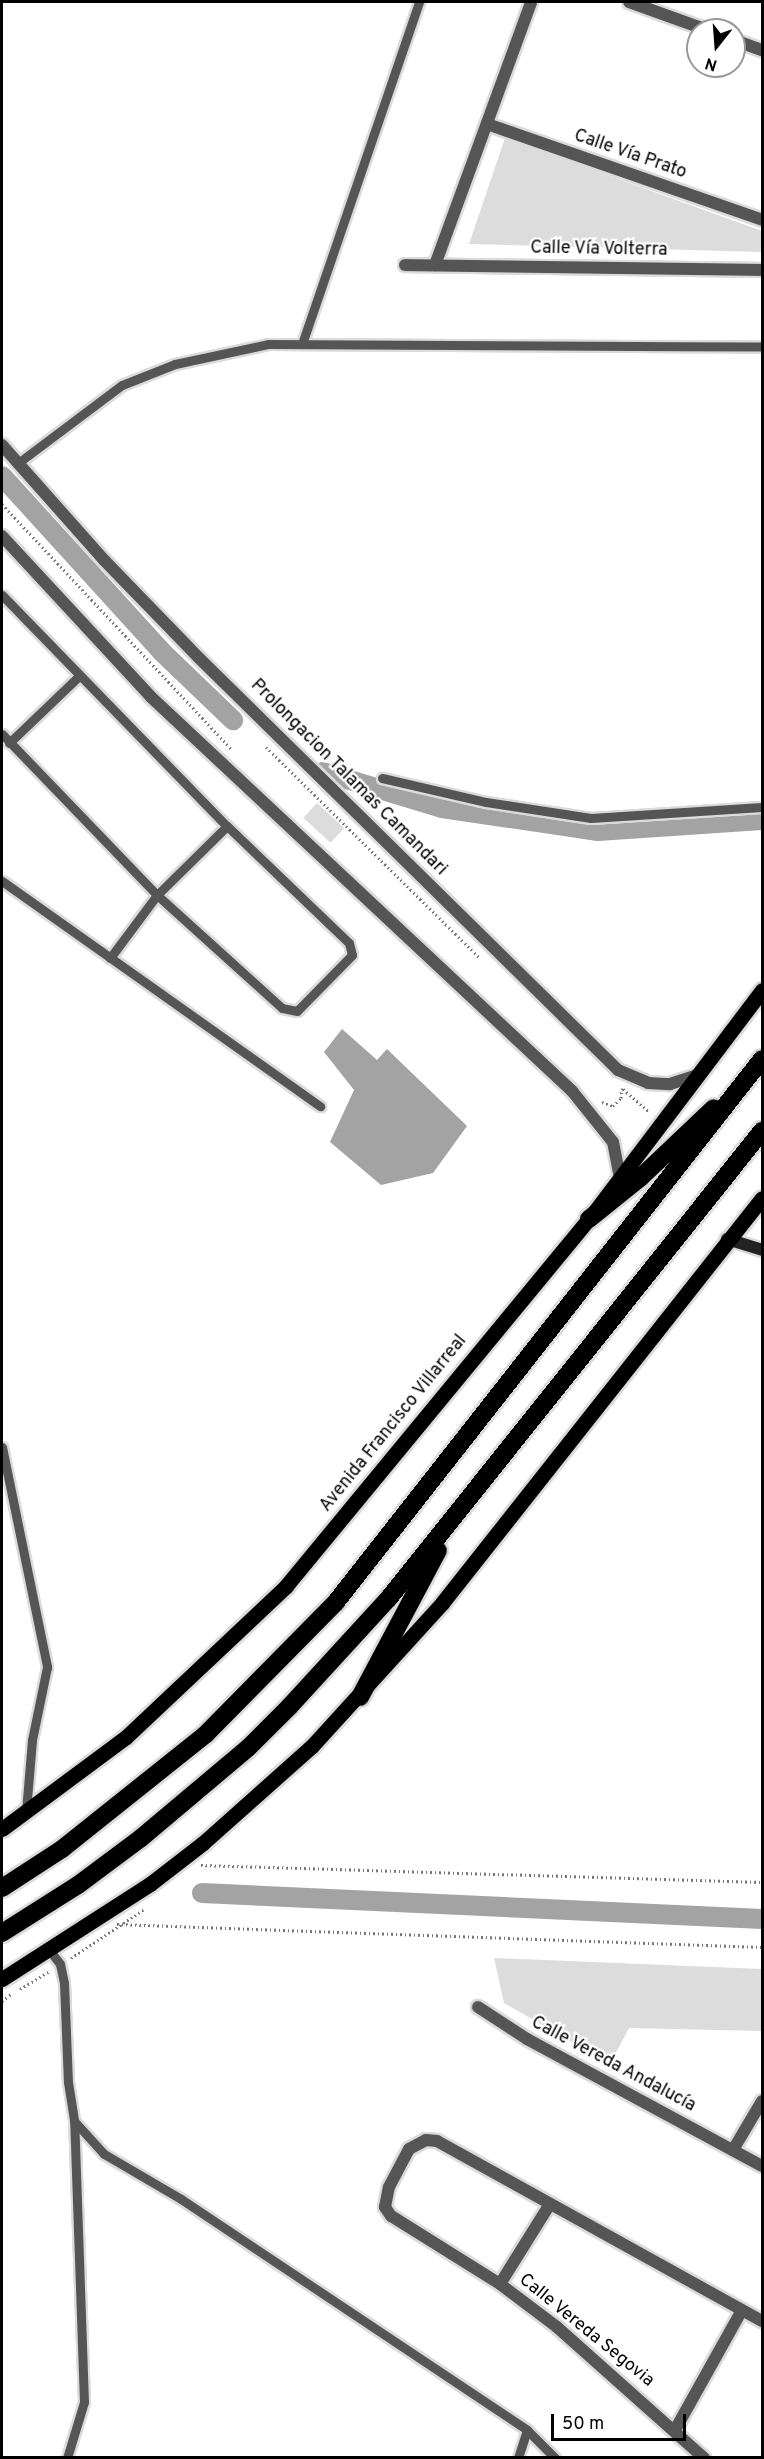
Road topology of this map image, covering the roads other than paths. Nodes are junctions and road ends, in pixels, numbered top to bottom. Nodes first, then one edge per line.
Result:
1 (419, 2) edge
2 (531, 2) edge
3 (629, 2) edge
4 (686, 22) edge
5 (746, 44) edge
6 (762, 50) edge
7 (487, 124) junction
8 (762, 220) edge
9 (405, 265) dead end
10 (435, 265) junction
11 (762, 270) edge
12 (303, 341) junction
13 (762, 347) edge
14 (2, 446) edge
15 (18, 463) junction
16 (2, 536) edge
17 (2, 596) edge
18 (78, 677) junction
19 (2, 734) edge
20 (9, 743) junction
21 (382, 778) dead end
22 (762, 807) edge
23 (227, 826) junction
24 (2, 881) edge
25 (158, 895) junction
26 (110, 958) junction
27 (762, 990) edge
28 (762, 1059) edge
29 (698, 1075) junction
30 (746, 1079) junction
31 (320, 1106) dead end
32 (762, 1131) edge
33 (620, 1178) junction
34 (762, 1198) edge
35 (590, 1219) junction
36 (727, 1239) junction
37 (762, 1250) edge
38 (2, 1447) edge
39 (468, 1497) junction
40 (360, 1697) junction
41 (26, 1812) junction
42 (2, 1829) edge
43 (2, 1888) edge
44 (2, 1933) edge
45 (50, 1951) junction
46 (2, 1979) edge
47 (478, 2007) dead end
48 (762, 2101) edge
49 (74, 2121) junction
50 (733, 2150) junction
51 (762, 2166) edge
52 (550, 2204) junction
53 (500, 2284) junction
54 (742, 2310) junction
55 (762, 2321) edge
56 (526, 2430) junction
57 (675, 2430) junction
58 (67, 2457) edge
59 (518, 2457) edge
60 (555, 2457) edge
61 (704, 2457) edge

1 - 12 lane
2 - 7 street
3 - 4 street
5 - 6 street
7 - 8 street, Calle Vía Prato
7 - 10 street
9 - 10 street, Calle Vía Volterra
10 - 11 street, Calle Vía Volterra
12 - 13 lane
12 - 15 lane
14 - 15 street, Prolongacion Talamas Camandari
15 - 29 street, Prolongacion Talamas Camandari
16 - 33 street
17 - 18 lane
18 - 20 lane
18 - 23 lane
19 - 20 lane
20 - 25 lane
21 - 22 lane
23 - 25 lane
23 - 25 lane
24 - 26 lane
25 - 26 lane
26 - 31 lane
27 - 29 main road, Avenida Francisco Villarreal
28 - 30 highway
29 - 33 main road, Avenida Francisco Villarreal
30 - 35 highway
30 - 43 highway
32 - 39 highway
33 - 35 main road, Avenida Francisco Villarreal
34 - 36 main road
35 - 41 main road, Avenida Francisco Villarreal
36 - 37 main road
36 - 40 main road
38 - 41 lane
39 - 40 highway
39 - 44 highway
40 - 45 main road
41 - 42 main road, Avenida Francisco Villarreal
45 - 46 main road
45 - 49 lane
47 - 50 street, Calle Vereda Andalucía
48 - 50 street
49 - 56 lane
49 - 58 lane
50 - 51 street, Calle Vereda Andalucía
52 - 53 street, Calle Vereda Segovia
52 - 53 street, Calle Vereda Segovia
52 - 54 street, Calle Vereda Segovia
53 - 57 street, Calle Vereda Segovia
54 - 55 street, Calle Vereda Segovia
54 - 57 street
56 - 59 lane
56 - 60 lane
57 - 61 street, Calle Vereda Segovia

